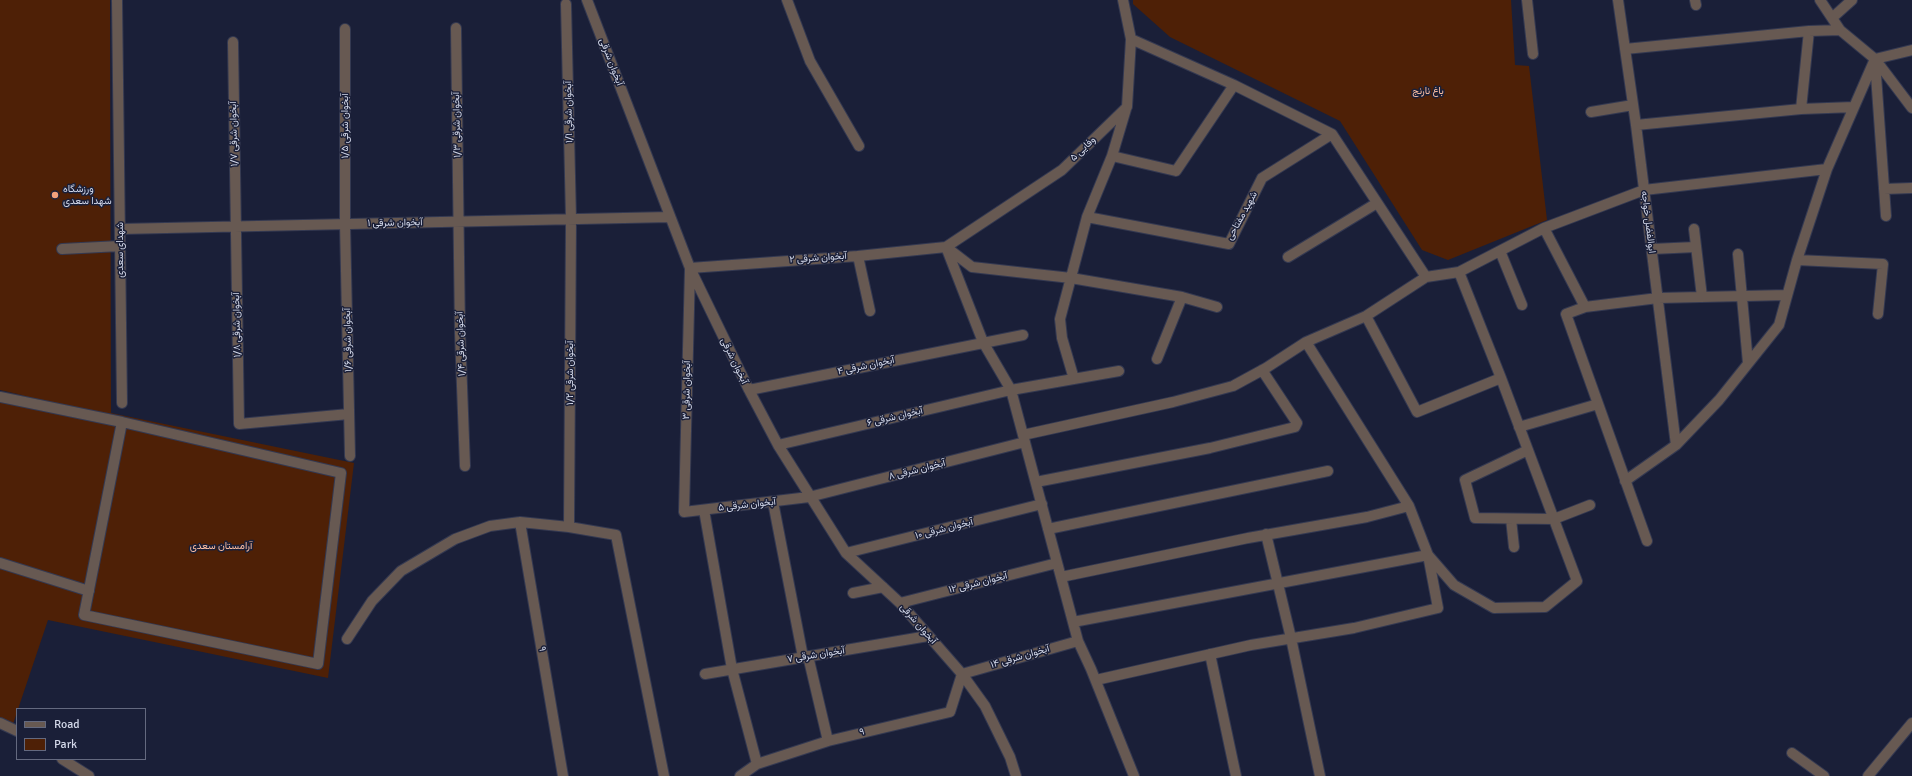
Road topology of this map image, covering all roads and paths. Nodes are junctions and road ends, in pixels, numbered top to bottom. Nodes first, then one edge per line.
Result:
1 (117, 0) edge
2 (588, 0) edge
3 (787, 0) edge
4 (1123, 0) edge
5 (1527, 0) edge
6 (1618, 0) edge
7 (1820, 0) edge
8 (1852, 0) edge
9 (566, 4) dead end
10 (1832, 18) junction
11 (456, 28) dead end
12 (345, 29) dead end
13 (1840, 30) junction
14 (1810, 31) junction
15 (1130, 39) junction
16 (233, 42) dead end
17 (1625, 49) junction
18 (1912, 50) edge
19 (1533, 54) dead end
20 (1875, 59) junction
21 (1234, 85) junction
22 (1633, 105) junction
23 (1126, 107) junction
24 (1854, 107) junction
25 (1912, 108) edge
26 (1801, 109) junction
27 (1591, 112) dead end
28 (1636, 125) junction
29 (1332, 134) junction
30 (859, 146) dead end
31 (1112, 156) junction
32 (1827, 169) junction
33 (1912, 188) edge
34 (1884, 189) junction
35 (1644, 190) junction
36 (1377, 203) junction
37 (1886, 216) dead end
38 (670, 217) junction
39 (1087, 217) junction
40 (571, 219) junction
41 (459, 222) junction
42 (345, 224) junction
43 (236, 227) junction
44 (1544, 228) junction
45 (120, 229) junction
46 (1694, 229) dead end
47 (120, 246) junction
48 (946, 247) junction
49 (1696, 247) junction
50 (62, 249) dead end
51 (1652, 249) junction
52 (1500, 251) junction
53 (1738, 254) dead end
54 (858, 256) junction
55 (1288, 257) dead end
56 (1797, 260) junction
57 (690, 268) junction
58 (1459, 272) junction
59 (1426, 277) junction
60 (1071, 278) junction
61 (1787, 295) junction
62 (1742, 296) junction
63 (1182, 297) junction
64 (1702, 297) junction
65 (1658, 298) junction
66 (1522, 305) dead end
67 (1217, 307) dead end
68 (1585, 307) junction
69 (870, 311) dead end
70 (1878, 314) dead end
71 (1366, 316) junction
72 (1023, 335) dead end
73 (983, 342) junction
74 (1306, 342) junction
75 (1157, 359) dead end
76 (1748, 363) junction
77 (1262, 370) junction
78 (1119, 371) dead end
79 (1501, 378) junction
80 (1074, 379) junction
81 (748, 390) junction
82 (1011, 390) junction
83 (0, 397) edge
84 (122, 403) dead end
85 (1598, 404) junction
86 (349, 414) junction
87 (122, 422) junction
88 (1519, 426) junction
89 (1024, 439) junction
90 (778, 445) junction
91 (1676, 445) junction
92 (1528, 450) junction
93 (350, 456) dead end
94 (465, 466) dead end
95 (1328, 471) dead end
96 (1625, 481) junction
97 (1036, 482) junction
98 (809, 497) junction
99 (773, 502) junction
100 (1042, 504) junction
101 (1590, 505) dead end
102 (1409, 506) junction
103 (704, 510) junction
104 (684, 512) joint
105 (1511, 518) junction
106 (1554, 519) junction
107 (520, 522) junction
108 (569, 527) junction
109 (1048, 529) junction
110 (1266, 534) junction
111 (1646, 541) dead end
112 (1514, 547) dead end
113 (846, 553) junction
114 (1428, 555) junction
115 (0, 563) edge
116 (1057, 563) junction
117 (1061, 577) junction
118 (1278, 584) junction
119 (883, 587) junction
120 (89, 591) junction
121 (853, 593) dead end
122 (900, 603) junction
123 (1073, 622) junction
124 (928, 636) junction
125 (1291, 638) junction
126 (347, 639) dead end
127 (1078, 641) junction
128 (1210, 654) junction
129 (805, 657) junction
130 (732, 669) junction
131 (705, 674) dead end
132 (962, 674) junction
133 (1096, 680) junction
134 (0, 723) edge
135 (1910, 729) edge
136 (16, 731) edge
137 (828, 742) junction
138 (1792, 753) dead end
139 (64, 760) edge
140 (757, 764) junction
141 (89, 776) edge
142 (563, 776) edge
143 (664, 776) edge
144 (740, 776) edge
145 (1016, 776) edge
146 (1134, 776) edge
147 (1236, 776) edge
148 (1320, 776) edge
149 (1824, 776) edge
150 (1868, 776) edge

1 - 45 street, شهدای سعدی
2 - 38 street, آبخوان شرقی
3 - 30 street
4 - 15 street
5 - 19 street
6 - 17 street, ابوالفضل خواجه
7 - 10 street
8 - 10 street
9 - 40 street, آبخوان شرقی ۱/۱
10 - 13 street
11 - 41 street, آبخوان شرقی ۱/۳
12 - 42 street, آبخوان شرقی ۱/۵
13 - 14 street
13 - 20 street
14 - 17 street
14 - 26 street
15 - 21 street
15 - 23 street
16 - 43 street, آبخوان شرقی ۱/۷
17 - 22 street, ابوالفضل خواجه
18 - 20 street
20 - 24 street
20 - 25 street
20 - 34 street
21 - 29 street
21 - 31 street
22 - 27 street
22 - 28 street, ابوالفضل خواجه
23 - 31 street
23 - 48 street, وفایی ۵
24 - 26 street
24 - 32 street
26 - 28 street
28 - 35 street, ابوالفضل خواجه
29 - 36 street
29 - 39 street, شهید مفتاحی
31 - 39 street
32 - 35 street
32 - 56 street
33 - 34 street
34 - 37 street
35 - 44 street
35 - 51 street, ابوالفضل خواجه
36 - 55 street
36 - 59 street
38 - 40 street, آبخوان شرقی ۱
38 - 57 street, آبخوان شرقی
39 - 60 street
40 - 41 street, آبخوان شرقی ۱
40 - 108 street, آبخوان شرقی ۱/۲
41 - 42 street, آبخوان شرقی ۱
41 - 94 street, آبخوان شرقی ۱/۴
42 - 43 street, آبخوان شرقی ۱
42 - 86 street, آبخوان شرقی ۱/۶
43 - 45 street, آبخوان شرقی ۱
43 - 86 street, آبخوان شرقی ۱/۸
44 - 52 street
44 - 68 street
45 - 47 street, شهدای سعدی
46 - 49 street
47 - 50 street
47 - 84 street, شهدای سعدی
48 - 54 street, آبخوان شرقی ۲
48 - 60 street
48 - 73 street
49 - 51 street
49 - 64 street
51 - 65 street, ابوالفضل خواجه
52 - 58 street
52 - 66 street
53 - 62 street
54 - 57 street, آبخوان شرقی ۲
54 - 69 street
56 - 61 street
56 - 70 street
57 - 81 street, آبخوان شرقی
57 - 104 street, آبخوان شرقی ۳
58 - 59 street
58 - 79 street
59 - 71 street, آبخوان شرقی ۸
60 - 63 street
60 - 80 street
61 - 62 street
61 - 76 street
62 - 64 street
62 - 76 street
63 - 67 street
63 - 75 street
64 - 65 street
65 - 68 street
65 - 91 street, ابوالفضل خواجه
68 - 85 street
71 - 74 street, آبخوان شرقی ۸
71 - 79 street
72 - 73 street, آبخوان شرقی ۴
73 - 81 street, آبخوان شرقی ۴
73 - 82 street
74 - 77 street, آبخوان شرقی ۸
74 - 102 street
76 - 91 street
77 - 89 street, آبخوان شرقی ۸
77 - 97 street
78 - 80 street, آبخوان شرقی ۶
79 - 88 street
80 - 82 street, آبخوان شرقی ۶
81 - 90 street, آبخوان شرقی
82 - 89 street
82 - 90 street, آبخوان شرقی ۶
83 - 87 street
85 - 88 street
85 - 96 street
86 - 93 street, آبخوان شرقی ۱/۶
87 - 120 street
87 - 120 street
88 - 92 street
89 - 97 street
89 - 98 street, آبخوان شرقی ۸
90 - 98 street, آبخوان شرقی
91 - 96 street
92 - 105 street
92 - 106 street
95 - 109 street
96 - 111 street
97 - 100 street
98 - 99 street, آبخوان شرقی ۵
98 - 113 street, آبخوان شرقی
99 - 103 street, آبخوان شرقی ۵
99 - 129 street
100 - 109 street
100 - 113 street, آبخوان شرقی ۱۰
101 - 106 street
102 - 110 street
102 - 114 street
103 - 104 street, آبخوان شرقی ۵
103 - 130 street
105 - 106 street
105 - 112 street
106 - 114 street
107 - 108 street
107 - 126 street
107 - 142 street, ۹
108 - 143 street
109 - 116 street
110 - 117 street
110 - 118 street
113 - 119 street, آبخوان شرقی
114 - 118 street
114 - 125 street
115 - 120 street
116 - 117 street
116 - 122 street, آبخوان شرقی ۱۲
117 - 123 street
118 - 123 street
118 - 125 street
119 - 121 street
119 - 122 street, آبخوان شرقی
122 - 124 street, آبخوان شرقی
123 - 127 street
124 - 129 street, آبخوان شرقی ۷
124 - 132 street, آبخوان شرقی
125 - 128 street
125 - 148 street
127 - 132 street, آبخوان شرقی ۱۴
127 - 133 street
128 - 133 street
128 - 147 street
129 - 130 street, آبخوان شرقی ۷
129 - 137 street
130 - 131 street, آبخوان شرقی ۷
130 - 140 street
132 - 137 street, ۹
132 - 145 street, آبخوان شرقی
133 - 146 street
134 - 136 street
135 - 150 street
137 - 140 street, ۹
138 - 149 street
139 - 141 street
140 - 144 street, ۹

